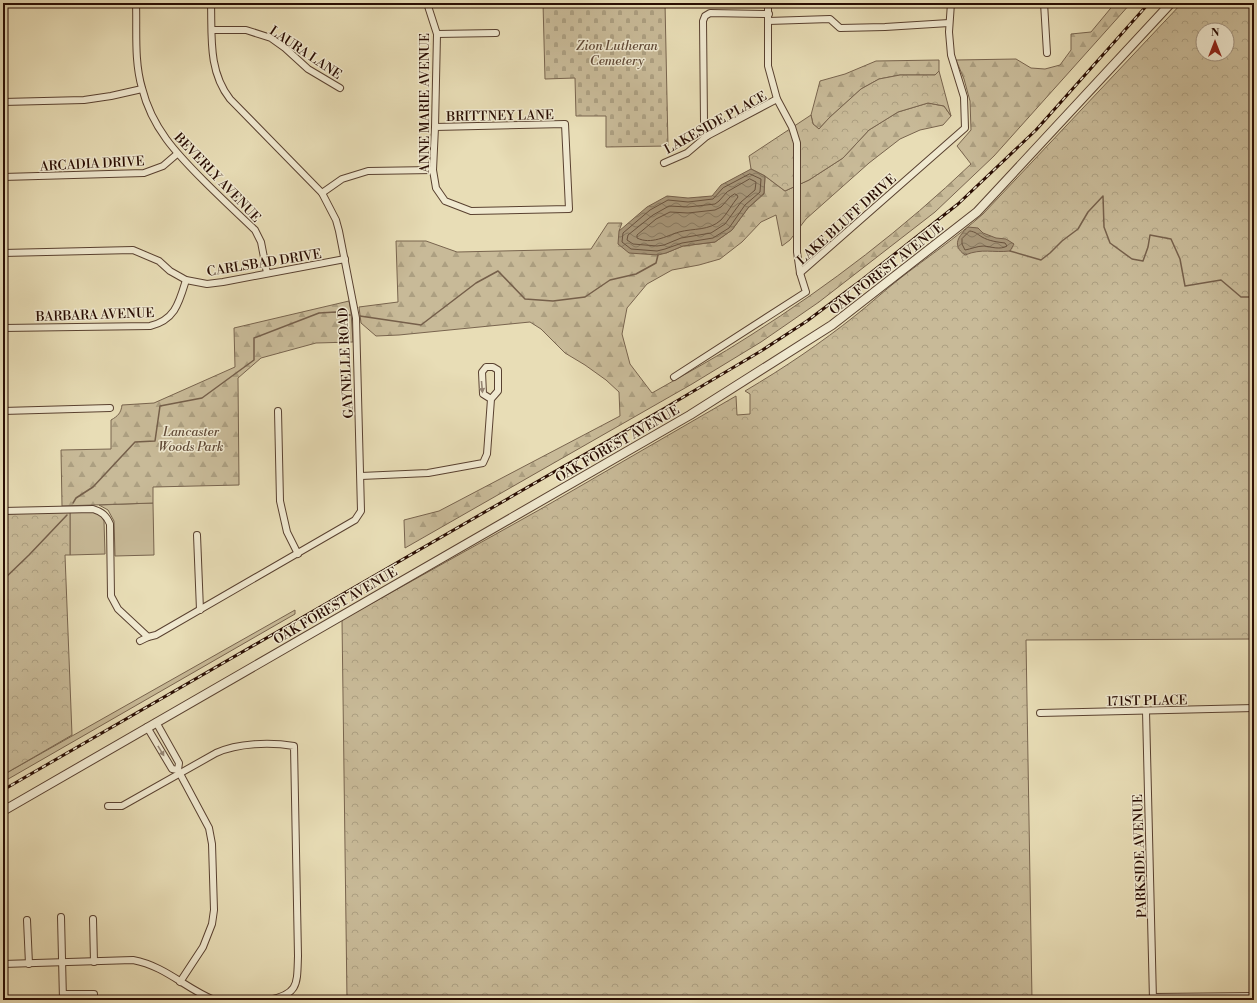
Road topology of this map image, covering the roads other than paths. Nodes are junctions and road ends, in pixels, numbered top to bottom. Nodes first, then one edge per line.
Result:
1 (136, 3) edge
2 (211, 3) edge
3 (427, 3) edge
4 (768, 3) edge
5 (951, 3) edge
6 (1044, 3) edge
7 (1171, 3) edge
8 (769, 14) junction
9 (768, 21) junction
10 (949, 23) junction
11 (212, 30) junction
12 (496, 33) dead end
13 (437, 34) junction
14 (1046, 53) dead end
15 (340, 88) dead end
16 (142, 89) junction
17 (777, 100) junction
18 (3, 102) edge
19 (435, 127) junction
20 (707, 136) junction
21 (177, 154) junction
22 (664, 163) dead end
23 (433, 170) junction
24 (3, 177) edge
25 (322, 193) junction
26 (445, 202) joint
27 (3, 253) edge
28 (345, 259) junction
29 (267, 273) junction
30 (800, 273) junction
31 (186, 280) junction
32 (3, 328) edge
33 (674, 377) dead end
34 (491, 399) junction
35 (110, 408) dead end
36 (3, 411) edge
37 (278, 411) dead end
38 (361, 476) junction
39 (3, 511) edge
40 (197, 535) dead end
41 (298, 554) junction
42 (200, 610) junction
43 (148, 636) junction
44 (140, 641) dead end
45 (1254, 708) edge
46 (1146, 710) junction
47 (1040, 713) dead end
48 (156, 722) junction
49 (147, 728) junction
50 (179, 772) junction
51 (108, 806) dead end
52 (3, 811) edge
53 (61, 917) dead end
54 (93, 919) dead end
55 (27, 920) dead end
56 (62, 962) junction
57 (94, 962) junction
58 (3, 964) edge
59 (29, 964) junction
60 (180, 982) junction
61 (1254, 996) edge
62 (63, 997) edge
63 (1153, 999) edge
64 (94, 1000) edge
65 (214, 1000) edge
66 (269, 1000) edge

1 - 16 street, BEVERLY AVENUE
2 - 11 street, GAYNELLE ROAD
3 - 13 street, ANNE MARIE AVENUE
4 - 8 street
5 - 10 street
6 - 14 street
7 - 48 street, OAK FOREST AVENUE
8 - 9 street
8 - 20 street
9 - 10 street
9 - 17 street
10 - 30 street, LAKE BLUFF DRIVE
11 - 15 street, LAURA LANE
11 - 25 street, GAYNELLE ROAD
12 - 13 street
13 - 19 street, ANNE MARIE AVENUE
16 - 18 street
16 - 21 street, BEVERLY AVENUE
17 - 20 street, LAKESIDE PLACE
17 - 30 street
19 - 23 street, ANNE MARIE AVENUE
19 - 26 street, BRITTNEY LANE
20 - 22 street, LAKESIDE PLACE
21 - 24 street, ARCADIA DRIVE
21 - 29 street, BEVERLY AVENUE
23 - 25 street
23 - 26 street, ANNE MARIE AVENUE
25 - 28 street, GAYNELLE ROAD
27 - 31 street, CARLSBAD DRIVE
28 - 29 street, CARLSBAD DRIVE
28 - 38 street, GAYNELLE ROAD
29 - 31 street, CARLSBAD DRIVE
30 - 33 street, LAKE BLUFF DRIVE
31 - 32 street, BARBARA AVENUE
34 -> 34 street
34 - 38 street
35 - 36 street
37 - 41 street
38 - 41 street, GAYNELLE ROAD
39 - 43 street
40 - 42 street
41 - 42 street, GAYNELLE ROAD
42 - 43 street, GAYNELLE ROAD
43 - 44 street, GAYNELLE ROAD
45 - 46 street, 171ST PLACE
46 - 47 street, 171ST PLACE
46 - 63 street, PARKSIDE AVENUE
48 - 49 street, OAK FOREST AVENUE
48 - 50 street
49 -> 50 street
49 - 52 street, OAK FOREST AVENUE
50 - 51 street
50 - 60 street
50 - 66 street
53 - 56 street
54 - 57 street
55 - 59 street
56 - 57 street
56 - 59 street
56 - 62 street
57 - 60 street
58 - 59 street
60 - 65 street
61 - 63 street
62 - 64 street

